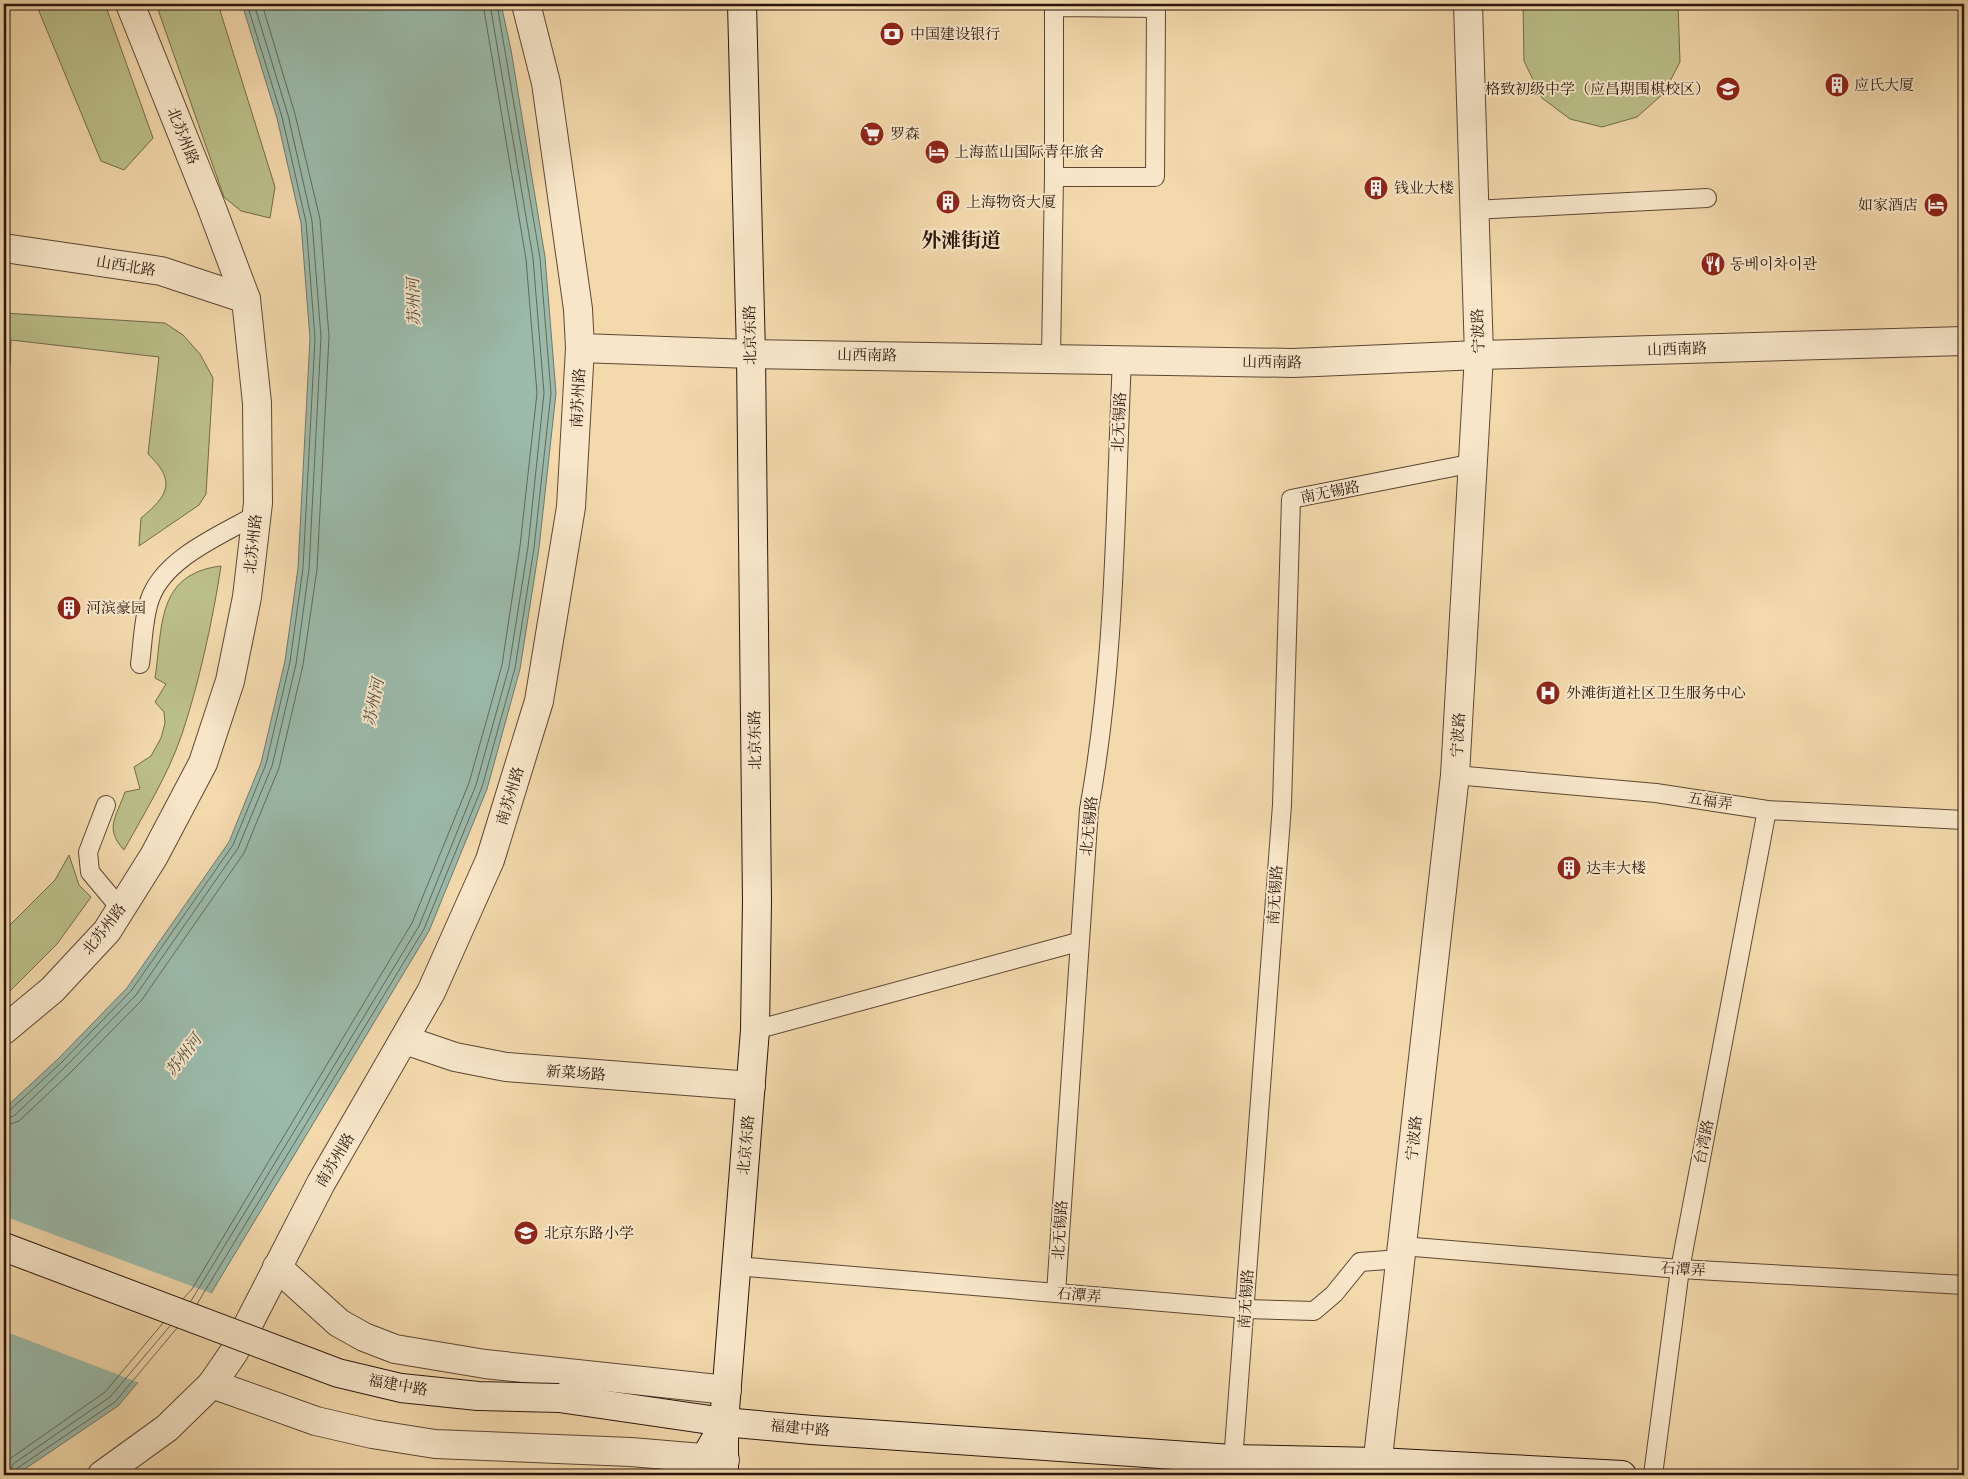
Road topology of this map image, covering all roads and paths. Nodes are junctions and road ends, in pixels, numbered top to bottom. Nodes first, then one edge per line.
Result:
1 (130, 4) edge
2 (526, 4) edge
3 (742, 4) edge
4 (1468, 4) edge
5 (1156, 6) edge
6 (1054, 177) junction
7 (1707, 198) dead end
8 (1473, 210) junction
9 (4, 248) edge
10 (246, 299) junction
11 (1964, 341) edge
12 (580, 348) junction
13 (751, 354) junction
14 (1479, 355) junction
15 (1051, 358) junction
16 (1122, 359) junction
17 (1474, 463) junction
18 (256, 515) junction
19 (140, 664) dead end
20 (1456, 775) junction
21 (106, 805) dead end
22 (1767, 810) junction
23 (1964, 820) edge
24 (121, 909) junction
25 (1078, 942) junction
26 (4, 1030) edge
27 (755, 1030) junction
28 (405, 1040) junction
29 (751, 1086) junction
30 (4, 1247) edge
31 (1401, 1252) junction
32 (736, 1266) junction
33 (277, 1267) junction
34 (1680, 1269) junction
35 (1964, 1285) edge
36 (1056, 1293) junction
37 (1246, 1309) junction
38 (212, 1384) junction
39 (727, 1390) junction
40 (724, 1422) junction
41 (715, 1467) edge
42 (1232, 1467) edge
43 (1377, 1469) edge
44 (102, 1475) edge
45 (1610, 1475) edge
46 (1622, 1475) edge
47 (1653, 1475) edge

1 - 10 street, 北苏州路
2 - 12 street, 南苏州路
3 - 13 street, 北京东路
4 - 8 street, 宁波路
5 - 6 lane
5 - 6 lane
6 - 15 lane
7 - 8 lane
8 - 14 street, 宁波路
9 - 10 street, 山西北路
10 - 18 street, 北苏州路
11 - 14 street, 山西南路
12 - 13 street, 山西南路
12 - 28 street, 南苏州路
13 - 15 street, 山西南路
13 - 27 street, 北京东路
14 - 16 street, 山西南路
14 - 17 street, 宁波路
15 - 16 street, 山西南路
16 - 25 lane, 北无锡路
17 - 20 street, 宁波路
17 - 37 lane, 南无锡路
18 - 19 lane
18 - 24 street, 北苏州路
20 - 22 lane, 五福弄
20 - 31 street, 宁波路
21 - 24 lane
22 - 23 lane, 五福弄
22 - 34 lane, 台湾路
24 - 26 street, 北苏州路
25 - 27 lane
25 - 36 lane, 北无锡路
27 - 29 street, 北京东路
28 - 29 street, 新菜场路
28 - 33 street, 南苏州路
29 - 32 street, 北京东路
30 - 40 street, 福建中路, bridge
31 - 34 lane, 石潭弄
31 - 37 lane, 石潭弄
31 - 43 street, 宁波路
32 - 36 lane, 石潭弄
32 - 39 street, 北京东路
33 - 38 street, 南苏州路
33 - 39 street
34 - 35 lane, 石潭弄
34 - 47 lane, 台湾路
36 - 37 lane, 石潭弄
37 - 42 lane, 南无锡路
38 - 41 street
38 - 44 street, 南苏州路
39 - 40 street, 北京东路
40 - 41 street, 北京东路
40 - 42 street, 福建中路
42 - 43 street, 福建中路
43 - 45 street, 福建中路
45 - 46 street, 福建中路

